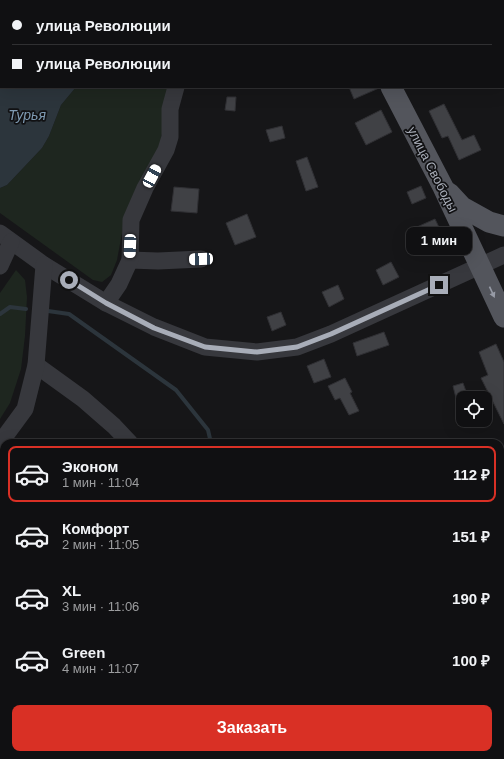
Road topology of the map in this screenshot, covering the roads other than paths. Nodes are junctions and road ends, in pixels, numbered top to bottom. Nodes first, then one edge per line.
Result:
1 (176, 88) edge
2 (392, 88) edge
3 (443, 187) junction
4 (504, 226) edge
5 (6, 237) edge
6 (504, 255) edge
7 (201, 259) dead end
8 (130, 260) junction
9 (44, 265) junction
10 (0, 266) edge
11 (480, 266) junction
12 (106, 303) junction
13 (504, 318) edge
14 (36, 365) junction
15 (3, 439) edge
16 (126, 439) edge

1 - 8 street
2 - 3 main road, улица Свободы
3 - 4 main road
3 - 11 main road, улица Свободы
5 - 9 street
5 - 10 street
6 - 11 street
7 - 8 street
8 - 12 street
9 - 12 street
9 - 14 street
11 - 12 street
11 -> 13 main road, улица Свободы
14 - 15 street
14 - 16 street

